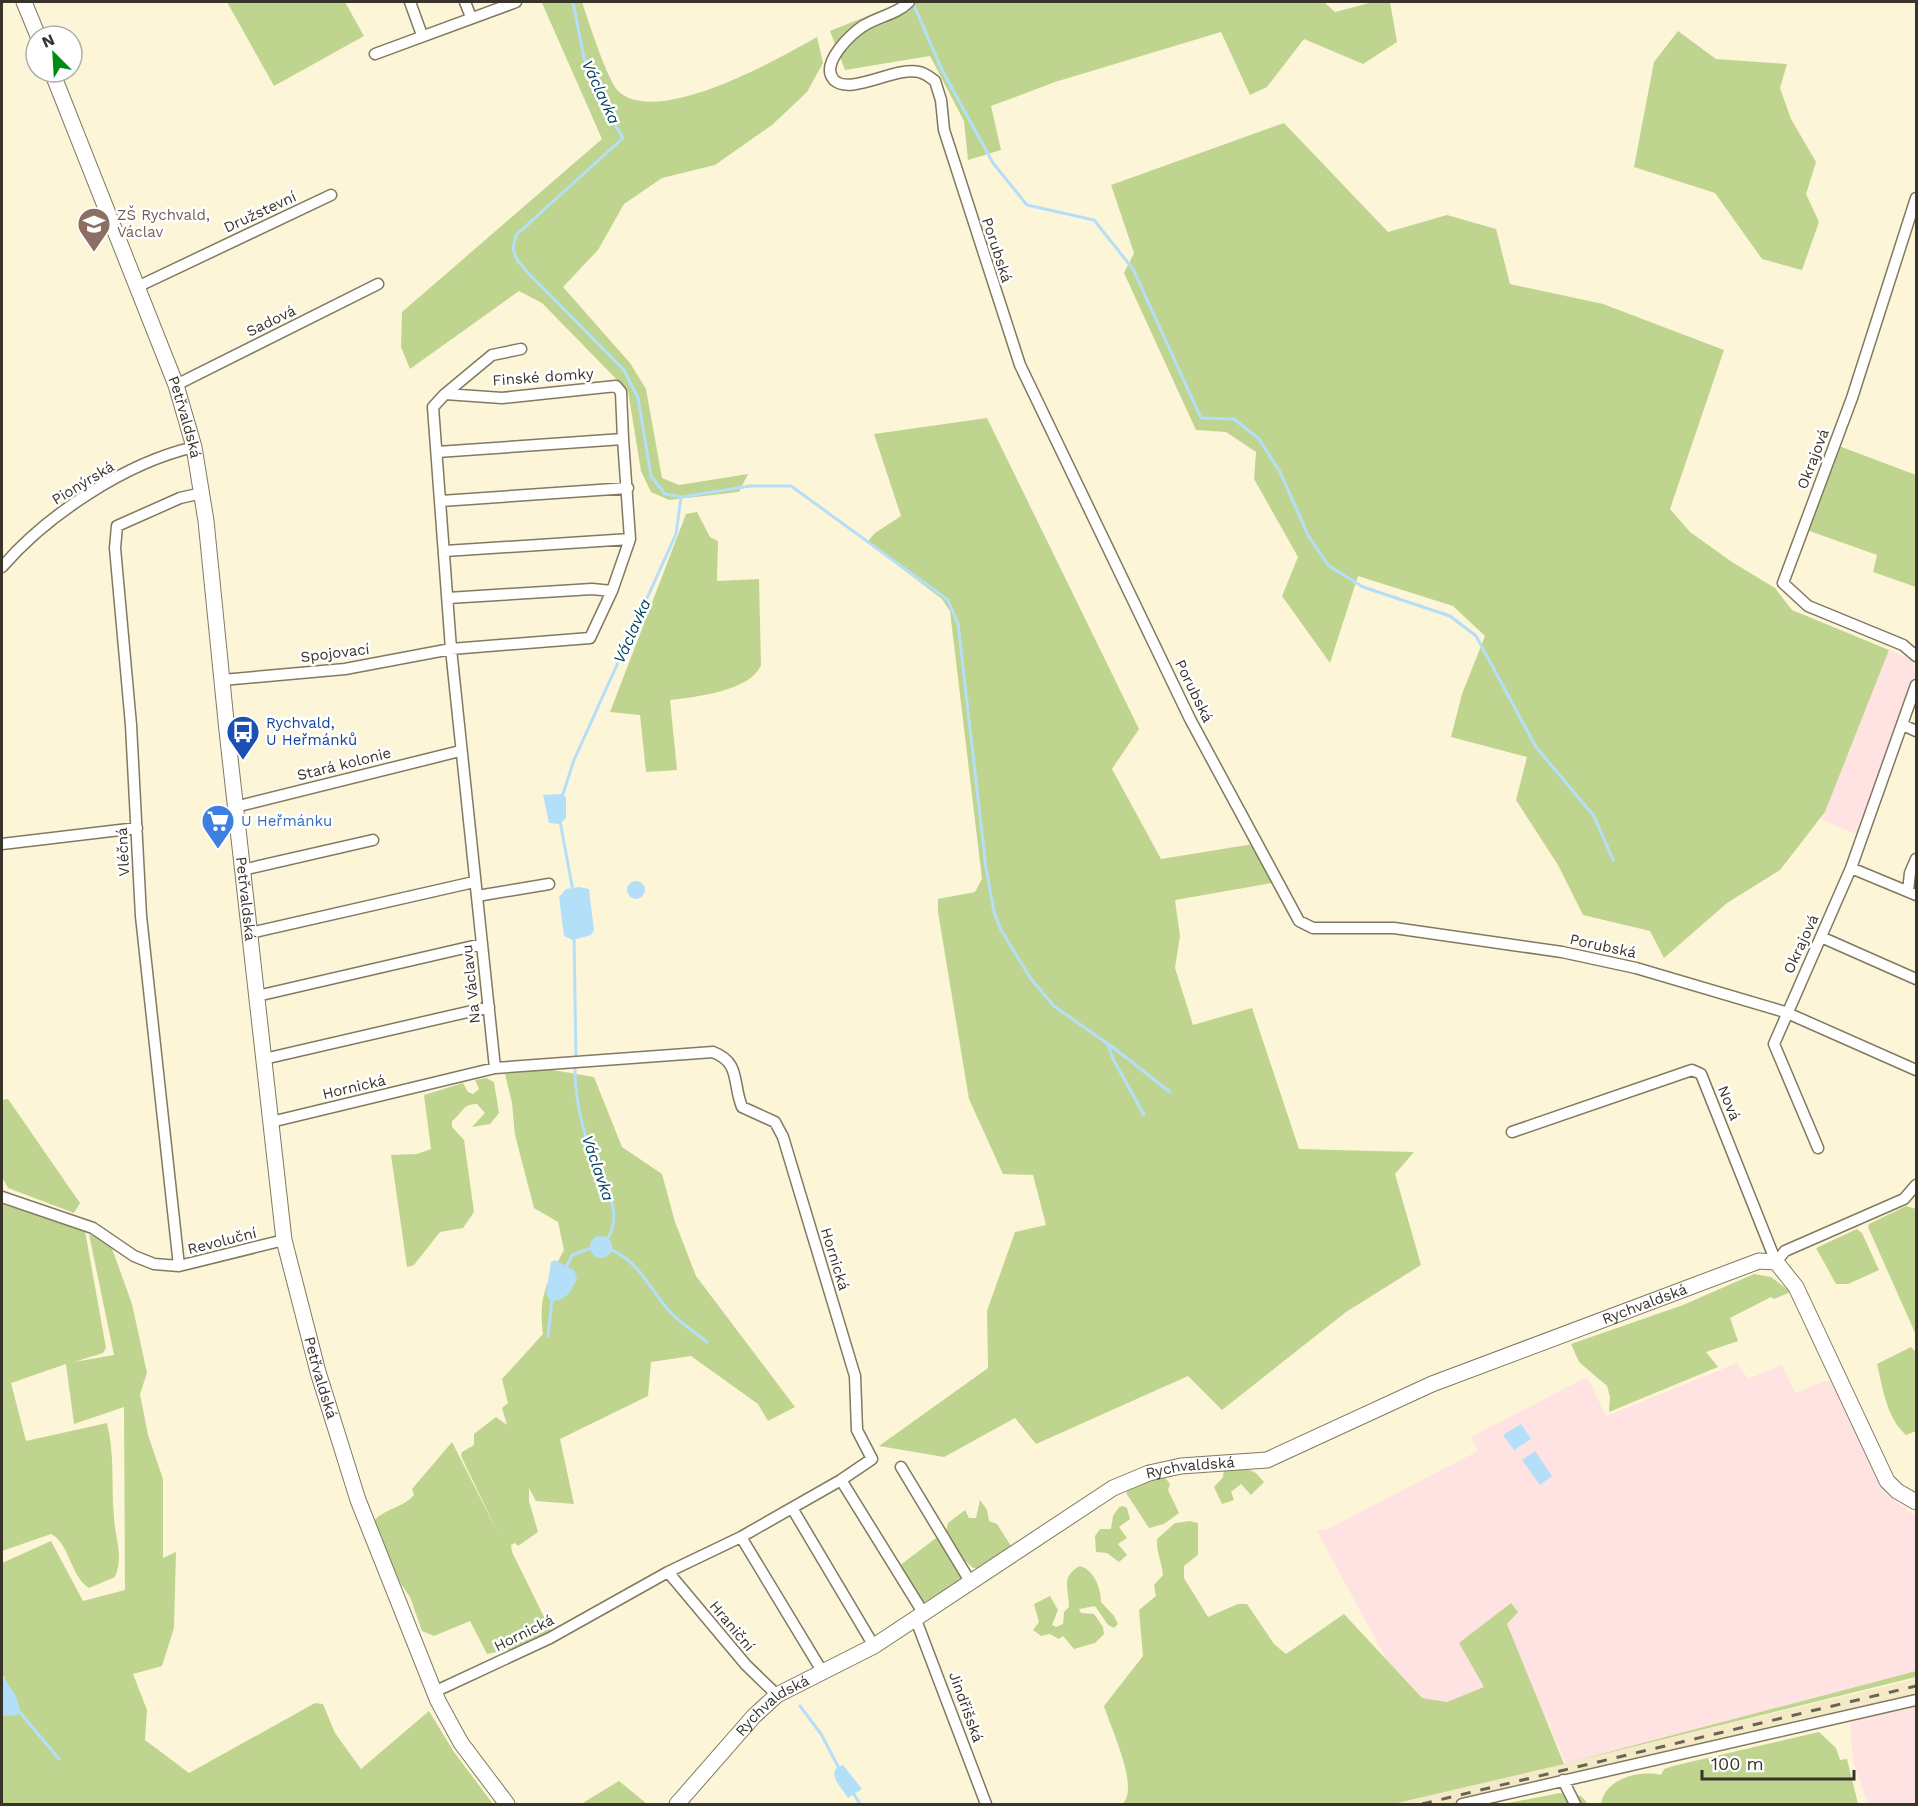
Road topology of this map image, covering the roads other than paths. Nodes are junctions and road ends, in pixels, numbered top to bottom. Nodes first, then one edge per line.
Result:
1 (24, 2) edge
2 (410, 2) edge
3 (465, 2) edge
4 (516, 2) edge
5 (909, 2) edge
6 (471, 17) junction
7 (33, 24) edge
8 (422, 35) junction
9 (375, 54) dead end
10 (57, 84) edge
11 (331, 195) dead end
12 (1917, 198) edge
13 (378, 284) dead end
14 (137, 287) junction
15 (521, 349) dead end
16 (176, 384) junction
17 (445, 394) junction
18 (623, 439) junction
19 (194, 447) junction
20 (437, 452) junction
21 (628, 488) junction
22 (202, 493) junction
23 (441, 501) junction
24 (630, 539) junction
25 (445, 551) junction
26 (2, 567) edge
27 (612, 591) junction
28 (448, 598) junction
29 (451, 650) junction
30 (1917, 656) edge
31 (222, 680) junction
32 (1917, 685) edge
33 (1903, 725) junction
34 (1917, 730) edge
35 (460, 751) junction
36 (235, 807) junction
37 (137, 828) junction
38 (373, 840) dead end
39 (2, 844) edge
40 (1917, 859) edge
41 (1851, 868) junction
42 (242, 870) junction
43 (474, 882) junction
44 (549, 884) dead end
45 (1912, 893) edge
46 (477, 896) junction
47 (250, 933) junction
48 (1821, 938) junction
49 (482, 944) junction
50 (1917, 979) edge
51 (257, 996) junction
52 (489, 1007) junction
53 (1785, 1012) junction
54 (264, 1059) junction
55 (495, 1068) junction
56 (1917, 1070) edge
57 (271, 1122) junction
58 (1512, 1131) dead end
59 (1818, 1148) dead end
60 (1915, 1190) edge
61 (2, 1197) edge
62 (284, 1240) junction
63 (1776, 1262) junction
64 (179, 1266) junction
65 (902, 1467) dead end
66 (841, 1480) junction
67 (1917, 1502) edge
68 (792, 1508) junction
69 (741, 1537) junction
70 (668, 1572) junction
71 (971, 1583) junction
72 (920, 1617) junction
73 (873, 1646) junction
74 (822, 1671) junction
75 (434, 1692) junction
76 (777, 1695) junction
77 (1917, 1700) edge
78 (1563, 1780) junction
79 (507, 1804) edge
80 (677, 1804) edge
81 (986, 1804) edge
82 (1462, 1804) edge
83 (1575, 1804) edge

1 - 7 street
2 - 8 street
3 - 6 street
4 - 6 street
5 - 53 street, Porubská
6 - 8 street
8 - 9 street
10 - 14 street, Petřvaldská
11 - 14 street, Družstevní
12 - 30 street, Okrajová
13 - 16 street, Sadová
14 - 16 street, Petřvaldská
15 - 17 street
16 - 19 street, Petřvaldská
17 - 18 street, Finské domky
17 - 20 street
18 - 20 street
18 - 21 street, Finské domky
19 - 22 street, Petřvaldská
19 - 26 street, Pionýrská
20 - 23 street
21 - 23 street
21 - 24 street, Finské domky
22 - 31 street, Petřvaldská
22 - 37 street, Vléčná
23 - 25 street
24 - 25 street
24 - 27 street, Finské domky
25 - 28 street
27 - 28 street
27 - 29 street, Finské domky
28 - 29 street
29 - 31 street, Spojovací
29 - 35 street
31 - 36 street, Petřvaldská
32 - 33 street, Okrajová
33 - 34 street
33 - 41 street, Okrajová
35 - 36 street, Stará kolonie
35 - 43 street, Na Václavu
36 - 42 street, Petřvaldská
37 - 39 street
37 - 64 street, Vléčná
38 - 42 street
40 - 45 street
41 - 45 street
41 - 48 street, Okrajová
42 - 47 street, Petřvaldská
43 - 46 street, Na Václavu
43 - 47 street
44 - 46 street
46 - 49 street, Na Václavu
47 - 51 street, Petřvaldská
48 - 50 street
48 - 53 street, Okrajová
49 - 51 street
49 - 52 street, Na Václavu
51 - 54 street, Petřvaldská
52 - 54 street
52 - 55 street, Na Václavu
53 - 56 street, Porubská
53 - 59 street
54 - 57 street, Petřvaldská
55 - 57 street, Hornická
55 - 66 street, Hornická
57 - 62 street, Petřvaldská
58 - 63 street, Nová
60 - 63 street, Rychvaldská
61 - 64 street, Revoluční
62 - 64 street, Revoluční
62 - 75 street, Petřvaldská
63 - 67 street
63 - 71 street, Rychvaldská
65 - 71 street
66 - 68 street, Hornická
66 - 72 street, Jindřišská
68 - 69 street, Hornická
68 - 73 street
69 - 70 street, Hornická
69 - 74 street
70 - 75 street, Hornická
70 - 76 street, Hraniční
71 - 72 street, Rychvaldská
72 - 73 street, Rychvaldská
72 - 81 street, Jindřišská
73 - 74 street, Rychvaldská
74 - 76 street, Rychvaldská
75 - 79 street
76 - 80 street, Rychvaldská
77 - 78 street
78 - 82 street
78 - 83 street

